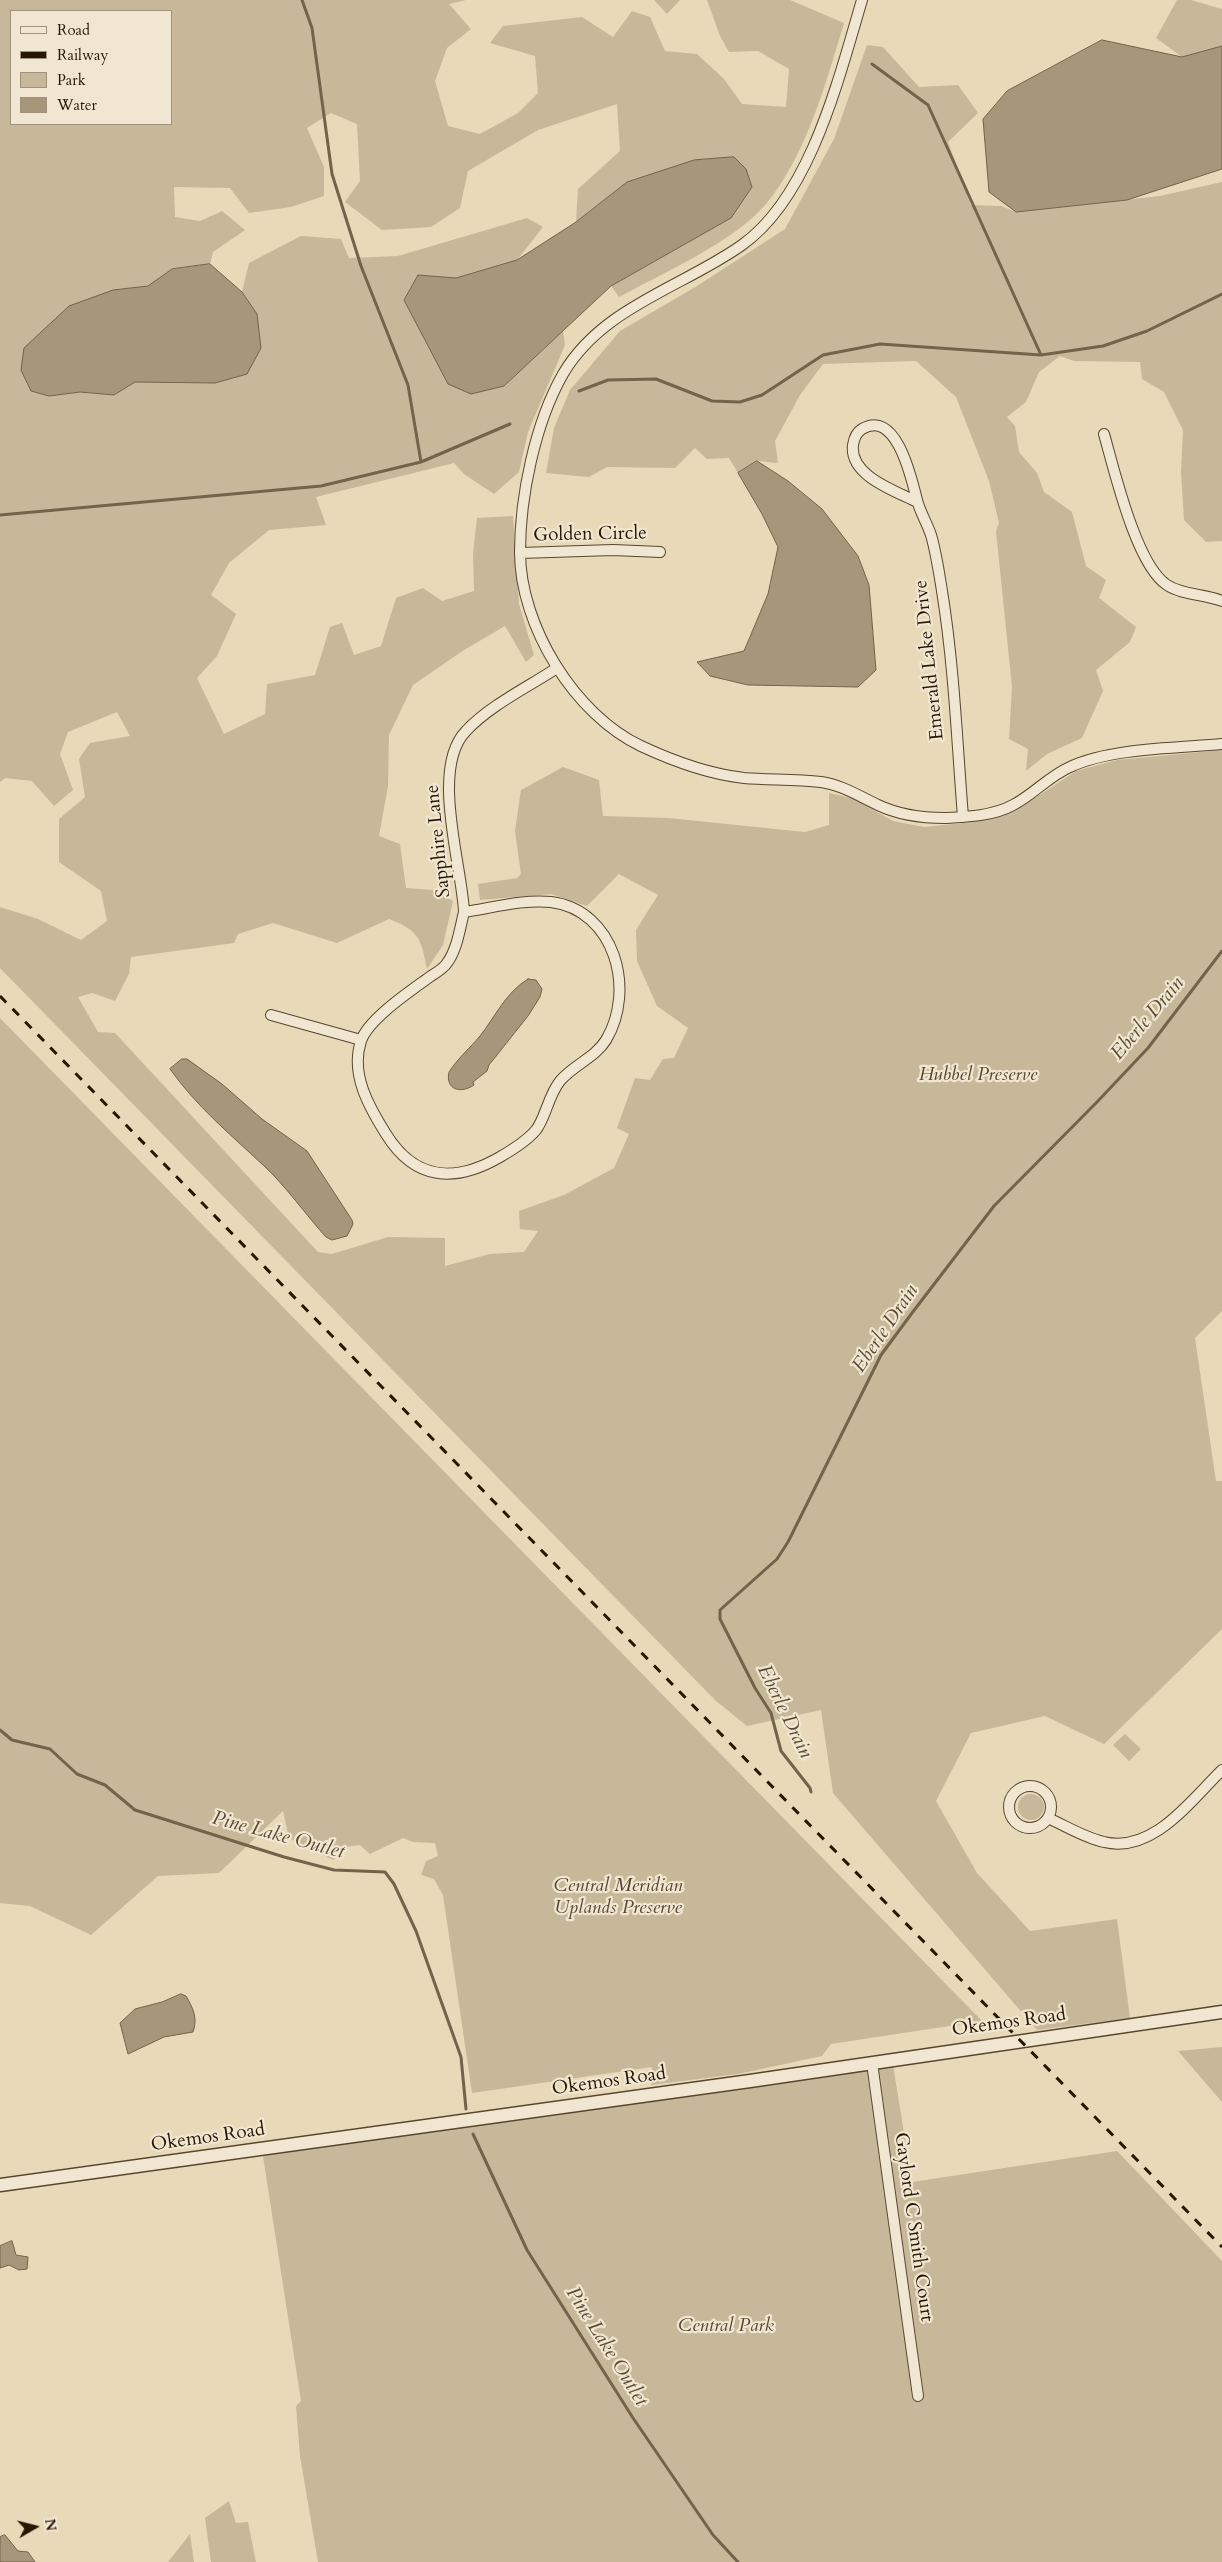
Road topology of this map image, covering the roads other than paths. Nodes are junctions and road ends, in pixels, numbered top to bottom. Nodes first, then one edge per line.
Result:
1 (862, 0) edge
2 (1104, 434) dead end
3 (917, 502) junction
4 (660, 552) dead end
5 (520, 554) junction
6 (1222, 600) edge
7 (557, 668) junction
8 (1222, 744) edge
9 (963, 817) junction
10 (464, 912) junction
11 (271, 1015) dead end
12 (361, 1040) junction
13 (1222, 1770) edge
14 (1048, 1818) junction
15 (1222, 2012) edge
16 (872, 2063) junction
17 (0, 2186) edge
18 (918, 2396) dead end

1 - 5 street
2 - 6 street
3 - 3 street, Emerald Lake Drive
3 - 9 street, Emerald Lake Drive
4 - 5 street, Golden Circle
5 - 7 street
7 - 9 street
7 - 10 street, Sapphire Lane
8 - 9 street
10 - 12 street, Sapphire Lane
10 - 12 street, Sapphire Lane
11 - 12 street
13 - 14 street
14 - 14 street
15 - 16 street, Okemos Road
16 - 17 street, Okemos Road
16 - 18 street, Gaylord C Smith Court

